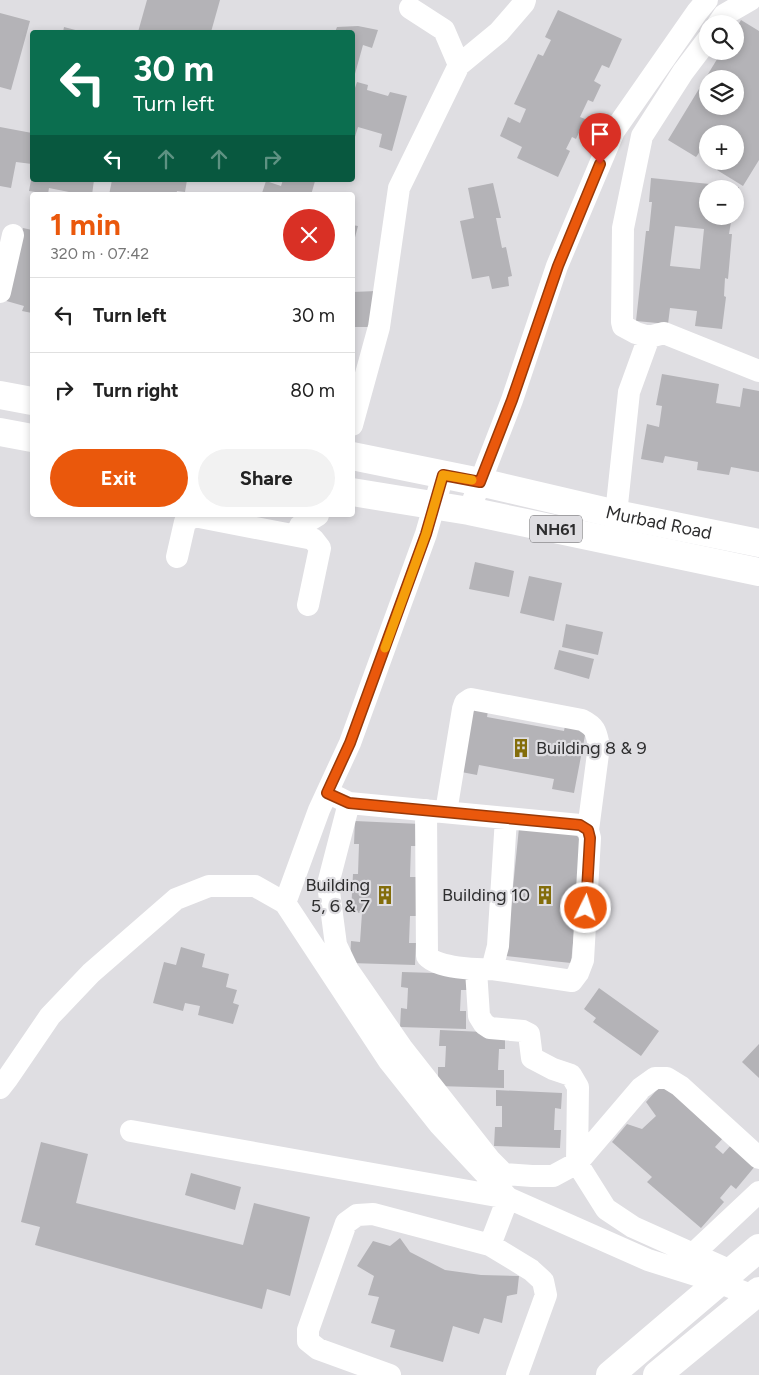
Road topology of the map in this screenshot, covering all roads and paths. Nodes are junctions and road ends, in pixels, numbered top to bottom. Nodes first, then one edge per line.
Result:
1 (525, 0) edge
2 (707, 0) edge
3 (750, 0) edge
4 (755, 0) edge
5 (759, 4) edge
6 (410, 8) dead end
7 (724, 15) edge
8 (699, 51) edge
9 (460, 65) junction
10 (13, 235) dead end
11 (0, 292) edge
12 (650, 337) junction
13 (759, 371) edge
14 (0, 395) edge
15 (30, 402) edge
16 (355, 413) edge
17 (0, 432) edge
18 (30, 438) edge
19 (355, 457) edge
20 (443, 475) junction
21 (480, 482) junction
22 (355, 493) edge
23 (434, 505) junction
24 (469, 510) junction
25 (616, 514) junction
26 (191, 517) edge
27 (204, 517) edge
28 (315, 517) edge
29 (297, 535) junction
30 (759, 543) edge
31 (177, 557) dead end
32 (759, 572) edge
33 (308, 605) dead end
34 (327, 793) junction
35 (349, 803) junction
36 (436, 811) junction
37 (506, 818) junction
38 (588, 830) junction
39 (285, 903) junction
40 (484, 969) junction
41 (0, 1088) edge
42 (131, 1131) dead end
43 (759, 1158) edge
44 (577, 1163) junction
45 (759, 1192) edge
46 (508, 1198) junction
47 (490, 1245) junction
48 (759, 1248) edge
49 (693, 1254) junction
50 (724, 1277) junction
51 (756, 1294) edge
52 (390, 1375) edge
53 (518, 1375) edge
54 (610, 1375) edge
55 (657, 1375) edge

1 - 9 street
2 - 21 street
3 - 7 street
4 - 5 street
6 - 9 street
8 - 12 street
9 - 16 street
10 - 11 street
12 - 13 street
12 - 25 street
14 - 15 main road
17 - 18 main road
19 - 20 main road, Murbad Road / NH61
20 - 21 main road, Murbad Road / NH61
20 - 23 street
21 - 24 street
21 - 25 main road, Murbad Road / NH61
22 - 23 main road, NH61
23 - 24 main road, NH61
23 - 34 street
24 - 32 main road, NH61
25 - 30 main road, Murbad Road / NH61
26 - 31 street
27 - 29 street
28 - 29 street
29 - 33 street
34 - 35 street
34 - 39 street
35 - 36 street
35 - 44 street
36 - 37 street
36 - 38 street
36 - 40 street
37 - 38 street
37 - 40 street
38 - 40 street
39 - 41 street
39 - 46 street
40 - 44 street
42 - 46 street
43 - 44 street
44 - 49 street
45 - 49 street
46 - 47 street
46 - 50 street
47 - 52 street
47 - 53 street
48 - 50 main road
49 - 50 street
50 - 51 street
50 - 54 main road
51 - 55 main road

